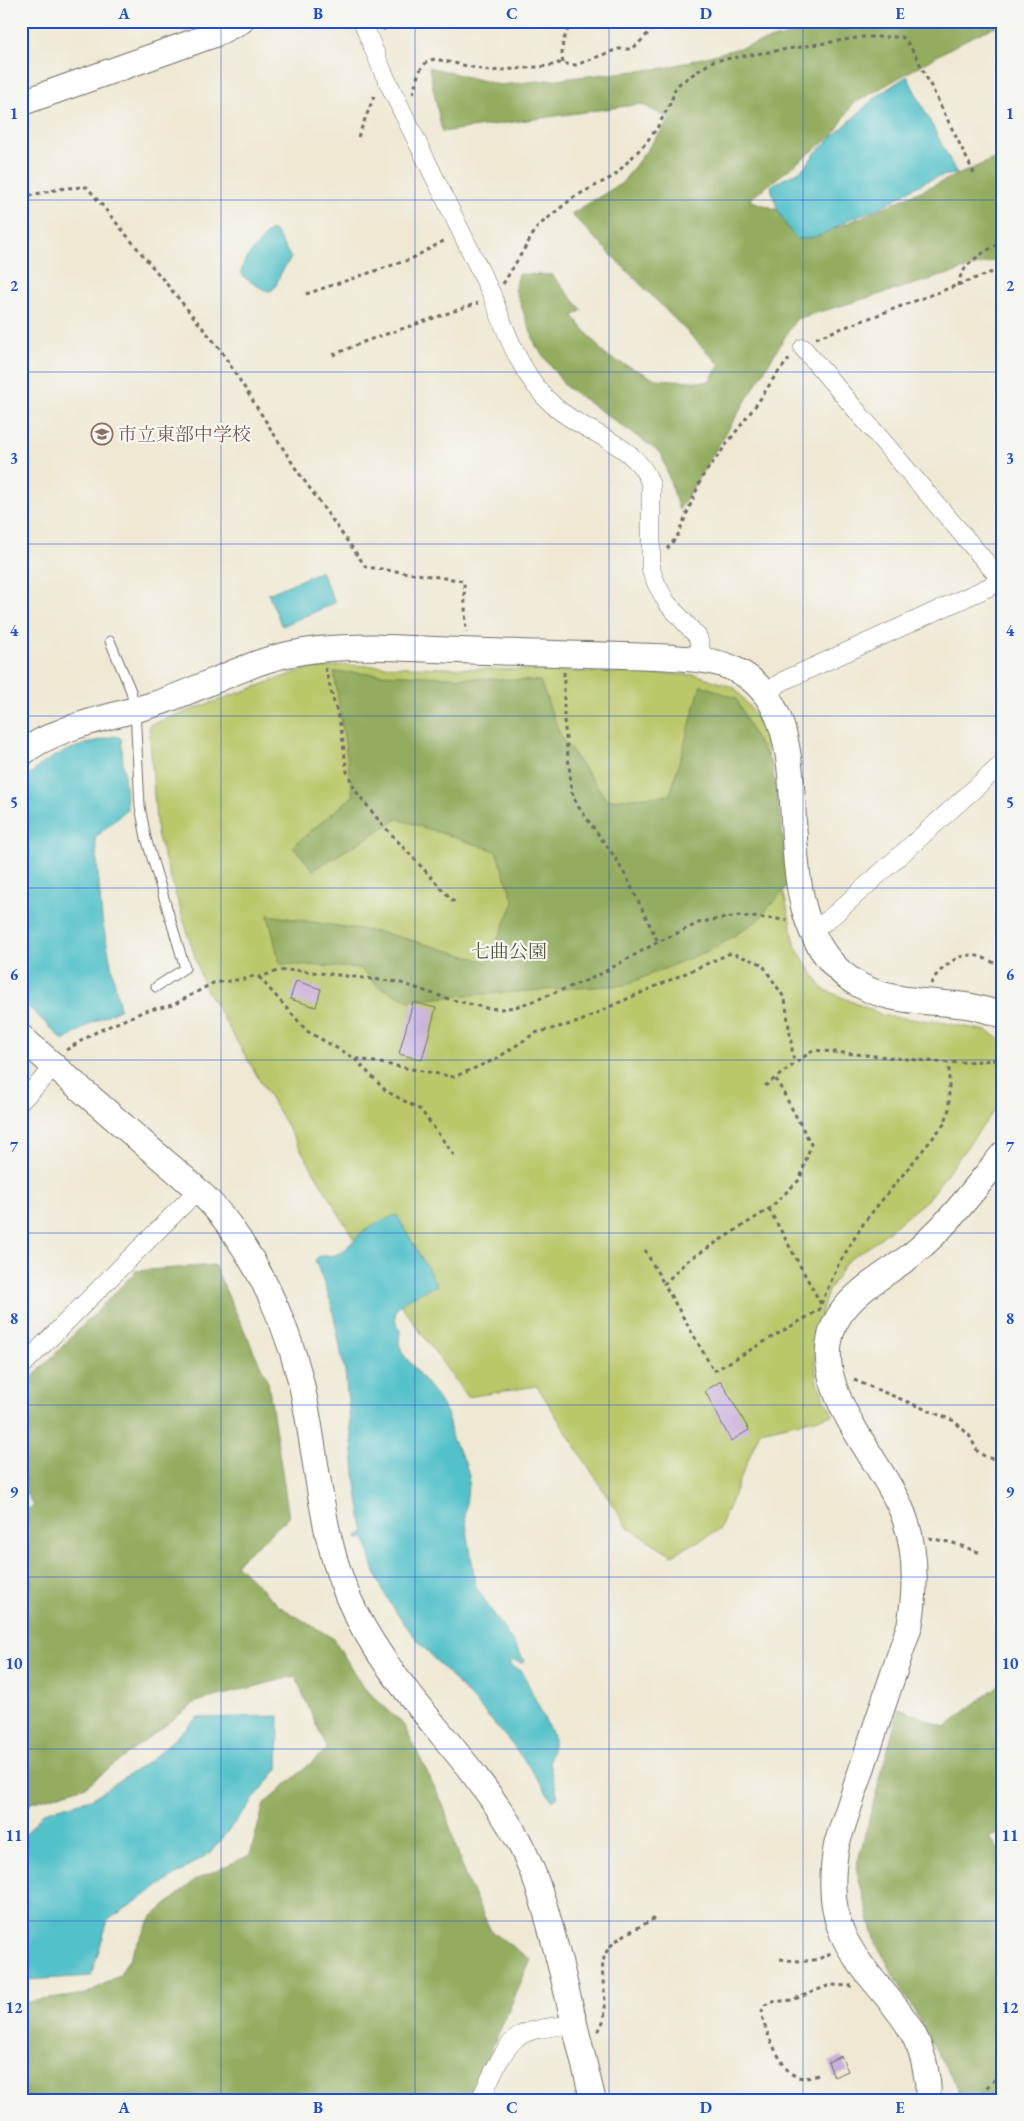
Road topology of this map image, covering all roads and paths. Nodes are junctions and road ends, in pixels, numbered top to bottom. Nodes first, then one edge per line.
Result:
1 (241, 21) edge
2 (362, 21) edge
3 (573, 21) edge
4 (660, 21) edge
5 (563, 63) junction
6 (386, 78) junction
7 (21, 103) edge
8 (400, 107) junction
9 (358, 137) dead end
10 (976, 177) dead end
11 (21, 197) edge
12 (460, 232) junction
13 (1003, 242) edge
14 (1003, 268) edge
15 (958, 286) junction
16 (306, 294) dead end
17 (493, 297) junction
18 (803, 348) junction
19 (333, 355) dead end
20 (651, 550) junction
21 (1003, 581) edge
22 (110, 641) dead end
23 (321, 649) junction
24 (466, 650) junction
25 (564, 654) junction
26 (703, 660) junction
27 (765, 694) junction
28 (135, 710) junction
29 (21, 754) edge
30 (1000, 772) edge
31 (454, 902) dead end
32 (808, 924) junction
33 (658, 942) junction
34 (1003, 968) edge
35 (259, 977) junction
36 (156, 987) dead end
37 (929, 1003) junction
38 (1003, 1015) edge
39 (21, 1037) edge
40 (354, 1058) junction
41 (1003, 1062) edge
42 (794, 1063) junction
43 (949, 1063) junction
44 (55, 1067) junction
45 (776, 1079) junction
46 (765, 1086) dead end
47 (21, 1100) edge
48 (1003, 1154) edge
49 (454, 1155) dead end
50 (198, 1190) junction
51 (769, 1209) junction
52 (645, 1250) dead end
53 (664, 1284) junction
54 (821, 1304) junction
55 (21, 1367) edge
56 (832, 1377) junction
57 (1003, 1462) edge
58 (910, 1540) junction
59 (981, 1553) dead end
60 (655, 1918) dead end
61 (847, 1942) junction
62 (780, 1959) dead end
63 (873, 1980) junction
64 (576, 2031) junction
65 (1003, 2072) edge
66 (818, 2075) dead end
67 (984, 2095) dead end
68 (480, 2100) edge
69 (593, 2100) edge
70 (927, 2100) edge

1 - 7 street
2 - 6 street
3 - 5 path
4 - 5 path
5 - 8 path
6 - 8 street
6 - 9 path
8 - 12 street
10 - 17 path
11 - 24 path
12 - 16 path
12 - 17 street
13 - 15 path
14 - 15 path
15 - 18 path
17 - 19 path
17 - 20 street
18 - 20 path
18 - 21 street
20 - 26 street
21 - 27 street
22 - 28 lane
23 - 24 street
23 - 28 street
23 - 31 path
24 - 25 street
25 - 26 street
25 - 33 path
26 - 27 street
27 - 32 street
28 - 29 street
28 - 36 lane
30 - 32 street
32 - 33 path
32 - 37 street
33 - 35 path
34 - 37 path
35 - 40 path
35 - 44 path
37 - 38 street
39 - 44 street
40 - 42 path
40 - 49 path
41 - 43 path
42 - 43 path
42 - 45 path
43 - 54 path
44 - 47 street
44 - 50 street
45 - 46 path
45 - 51 path
48 - 56 street
50 - 55 street
50 - 64 street
51 - 53 path
51 - 54 path
52 - 53 path
53 - 54 path
56 - 57 path
56 - 58 street
58 - 59 path
58 - 61 street
60 - 64 path
61 - 62 path
61 - 63 street
63 - 66 path
63 - 70 street
64 - 68 street
64 - 69 street
65 - 67 path

